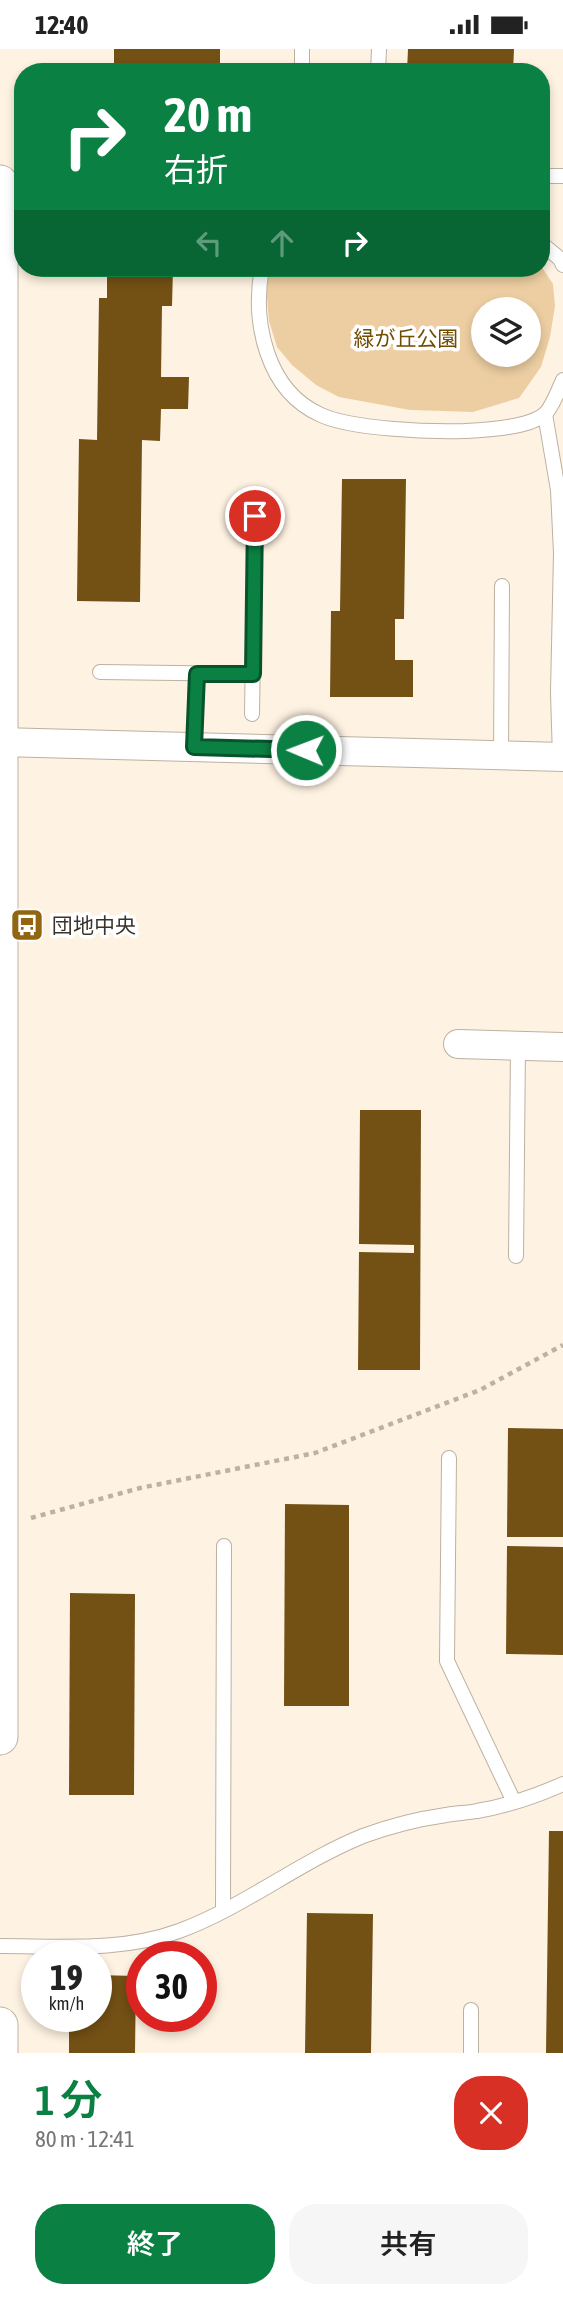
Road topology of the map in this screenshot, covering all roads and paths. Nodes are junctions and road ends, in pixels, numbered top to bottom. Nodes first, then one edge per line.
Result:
1 (0, 183) edge
2 (550, 251) edge
3 (563, 265) edge
4 (261, 277) edge
5 (563, 380) edge
6 (545, 414) junction
7 (255, 516) dead end
8 (502, 586) dead end
9 (100, 672) dead end
10 (197, 674) junction
11 (253, 674) junction
12 (252, 714) dead end
13 (1, 742) edge
14 (194, 747) junction
15 (501, 755) junction
16 (562, 757) edge
17 (458, 1044) dead end
18 (518, 1046) junction
19 (563, 1047) edge
20 (516, 1256) dead end
21 (563, 1345) edge
22 (449, 1458) dead end
23 (0, 1526) edge
24 (224, 1546) dead end
25 (0, 1737) edge
26 (563, 1784) edge
27 (514, 1802) junction
28 (223, 1911) junction
29 (0, 1946) edge
30 (471, 2010) dead end
31 (0, 2025) edge
32 (0, 2053) edge
33 (471, 2053) edge

1 - 13 street
2 - 3 lane
4 - 6 lane
5 - 6 lane
6 - 16 lane
7 - 11 lane
8 - 15 lane
9 - 10 lane
10 - 11 lane
10 - 14 lane
11 - 12 lane
13 - 14 street
13 - 23 street
14 - 15 street
15 - 16 street
17 - 18 street
18 - 19 street
18 - 20 lane
21 - 23 path
22 - 27 lane
23 - 25 street
24 - 28 lane
26 - 27 lane
27 - 28 lane
28 - 29 lane
30 - 33 lane
31 - 32 street

